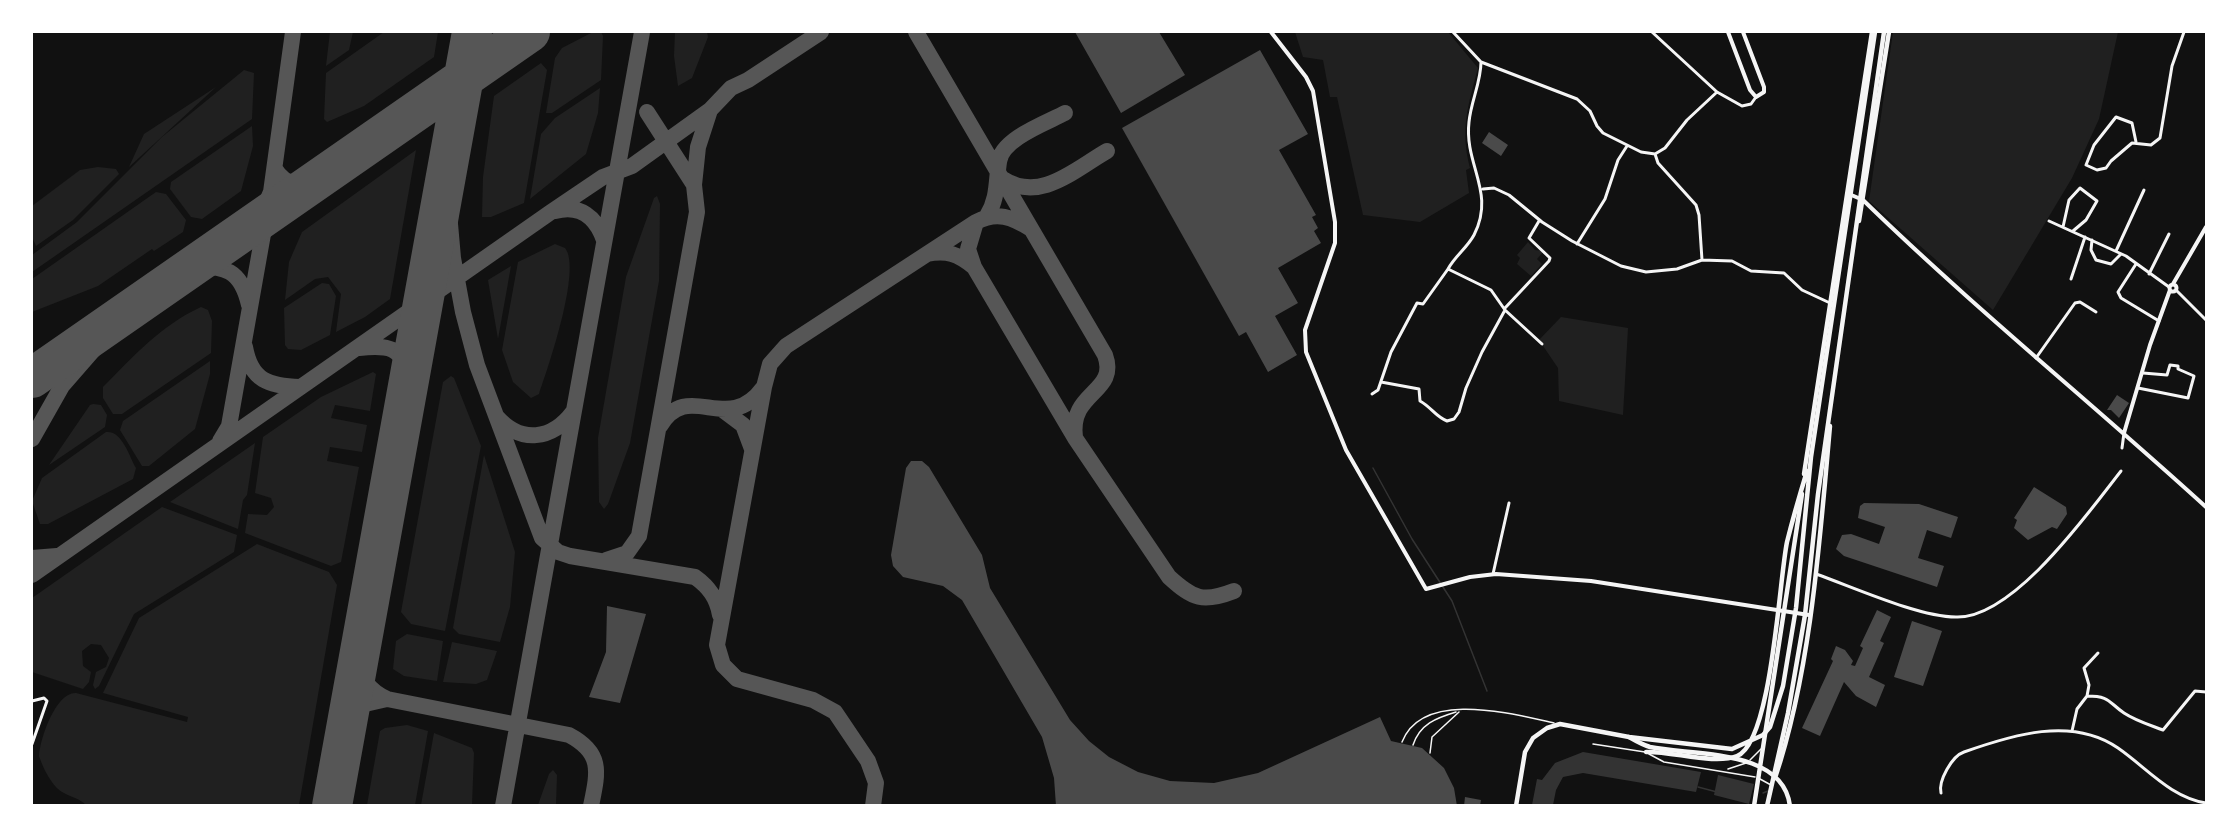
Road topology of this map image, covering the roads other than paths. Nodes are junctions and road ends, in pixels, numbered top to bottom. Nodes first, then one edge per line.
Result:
1 (1271, 32) edge
2 (1453, 32) edge
3 (1652, 32) edge
4 (1728, 32) edge
5 (1743, 32) edge
6 (1873, 32) edge
7 (1884, 32) edge
8 (1889, 32) edge
9 (2184, 32) edge
10 (1481, 62) junction
11 (1717, 92) junction
12 (1756, 97) junction
13 (2136, 142) junction
14 (1627, 146) junction
15 (1655, 154) junction
16 (1483, 189) junction
17 (2144, 190) dead end
18 (1846, 193) junction
19 (1863, 200) junction
20 (1539, 220) junction
21 (2049, 221) dead end
22 (2063, 227) junction
23 (2206, 227) edge
24 (2073, 231) junction
25 (2169, 234) dead end
26 (2085, 237) junction
27 (2092, 240) junction
28 (1577, 244) junction
29 (2116, 251) junction
30 (2121, 254) junction
31 (1702, 260) junction
32 (2136, 264) junction
33 (1448, 269) junction
34 (2149, 274) junction
35 (2071, 279) dead end
36 (2172, 288) junction
37 (1830, 303) junction
38 (1505, 309) junction
39 (2096, 312) dead end
40 (2206, 320) edge
41 (2159, 321) junction
42 (1542, 344) dead end
43 (2036, 358) junction
44 (2143, 373) junction
45 (1382, 382) junction
46 (2138, 388) junction
47 (1372, 394) dead end
48 (2124, 433) junction
49 (2122, 448) dead end
50 (1811, 457) junction
51 (2121, 471) dead end
52 (1509, 503) dead end
53 (2206, 507) edge
54 (1816, 573) junction
55 (1492, 574) junction
56 (1785, 610) junction
57 (1809, 615) junction
58 (2098, 653) dead end
59 (2206, 693) edge
60 (2087, 696) junction
61 (32, 701) edge
62 (1460, 711) junction
63 (1560, 724) junction
64 (2072, 731) junction
65 (1629, 737) junction
66 (1402, 742) dead end
67 (32, 744) edge
68 (1593, 744) dead end
69 (1413, 745) dead end
70 (1762, 747) junction
71 (1646, 752) junction
72 (1430, 753) dead end
73 (1724, 770) junction
74 (1758, 778) junction
75 (1772, 786) junction
76 (1941, 793) dead end
77 (2206, 803) edge
78 (1516, 806) edge
79 (1754, 806) edge
80 (1768, 806) edge
81 (1790, 806) edge

1 - 55 street
2 - 10 street
3 - 11 street
4 - 12 street
5 - 12 street
6 - 18 main road
6 - 50 main road
7 - 80 main road
8 - 19 main road
9 - 13 street
10 - 14 street
10 - 16 street
11 - 12 street
11 - 15 street
13 - 13 street
14 - 15 street
14 - 28 street
15 - 31 street
16 - 20 street
16 - 33 street
17 - 29 street
18 - 19 street
18 - 37 main road
19 - 43 street
19 - 54 main road
20 - 28 street
20 - 38 street
21 - 22 street
22 - 24 street
22 - 24 street
23 - 36 street
24 - 26 street
25 - 34 street
26 - 27 street
26 - 35 street
27 - 29 street
27 - 30 street
28 - 31 street
29 - 30 street
30 - 32 street
31 - 37 street
32 - 34 street
32 - 41 street
33 - 38 street
33 - 45 street
34 - 36 street
36 - 40 street
36 - 41 street
37 - 56 main road
38 - 42 street
38 - 45 street
39 - 43 street
41 - 44 street
43 - 48 street
44 - 46 street
44 - 46 street
45 - 47 street
46 - 48 street
48 - 49 street
48 - 53 street
50 - 65 main road
50 - 71 main road
51 - 54 street
52 - 55 street
54 - 57 main road
55 - 56 street
56 - 57 street
56 - 70 main road
57 - 75 main road
58 - 60 street
59 - 60 street
60 - 64 street
61 - 67 street
62 - 63 lane
62 - 66 lane
62 - 69 lane
62 - 72 lane
63 - 65 main road
63 - 78 main road
64 - 76 street
64 - 77 street
65 - 81 main road
68 - 71 lane
70 - 73 lane
70 - 74 main road
71 - 73 lane
73 - 74 lane
74 - 75 lane
74 - 79 main road
75 - 80 main road

